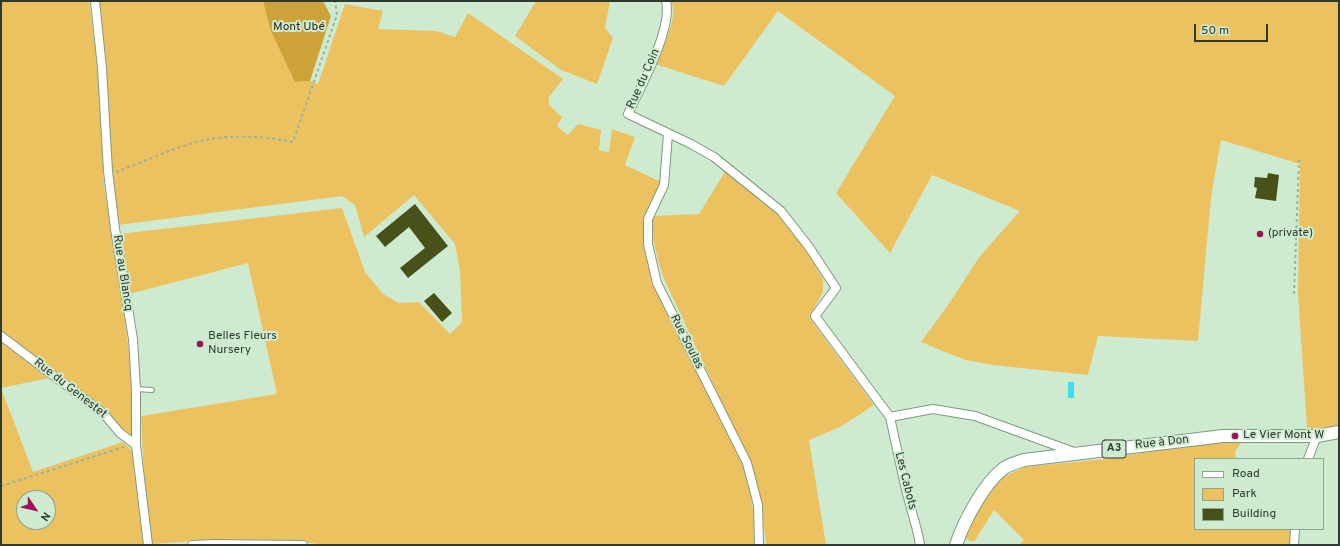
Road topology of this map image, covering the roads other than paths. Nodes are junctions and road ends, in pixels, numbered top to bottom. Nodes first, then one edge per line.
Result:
1 (95, 1) edge
2 (666, 1) edge
3 (668, 134) junction
4 (1, 336) edge
5 (136, 389) junction
6 (152, 390) dead end
7 (890, 417) junction
8 (1339, 432) edge
9 (1317, 436) junction
10 (136, 445) junction
11 (1076, 453) junction
12 (1308, 458) edge
13 (1295, 530) edge
14 (148, 545) edge
15 (192, 545) edge
16 (303, 545) edge
17 (759, 545) edge
18 (920, 545) edge
19 (956, 545) edge
20 (1294, 545) edge

1 - 5 street, Rue au Blancq
2 - 3 street, Rue du Coin
3 - 7 street
3 - 17 street, Rue Soulas
4 - 10 street, Rue du Genestet
5 - 6 lane
5 - 10 street, Rue au Blancq
7 - 11 street
7 - 18 street, Les Cabots
8 - 9 main road, A3
9 - 11 main road, Rue à Don / A3
9 - 12 street
10 - 14 street, Rue au Blancq
11 - 19 main road, Rue à Don / A3
13 - 20 street
15 - 16 street

